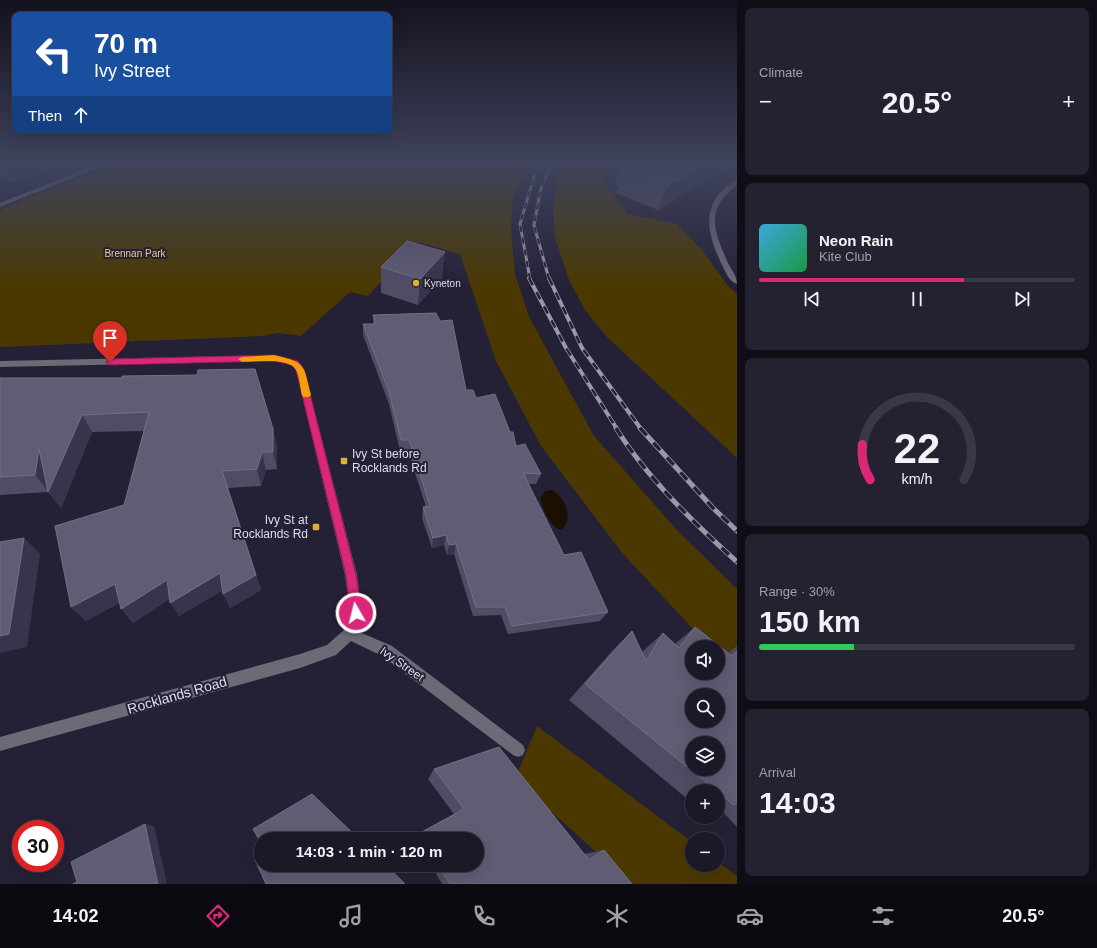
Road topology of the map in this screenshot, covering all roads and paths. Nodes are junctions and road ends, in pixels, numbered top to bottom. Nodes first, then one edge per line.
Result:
1 (715, 205) edge
2 (737, 282) edge
3 (0, 364) edge
4 (349, 634) junction
5 (0, 744) edge
6 (518, 750) dead end

1 - 2 street
3 - 4 street
4 - 5 street, Rocklands Road
4 - 6 street, Ivy Street

